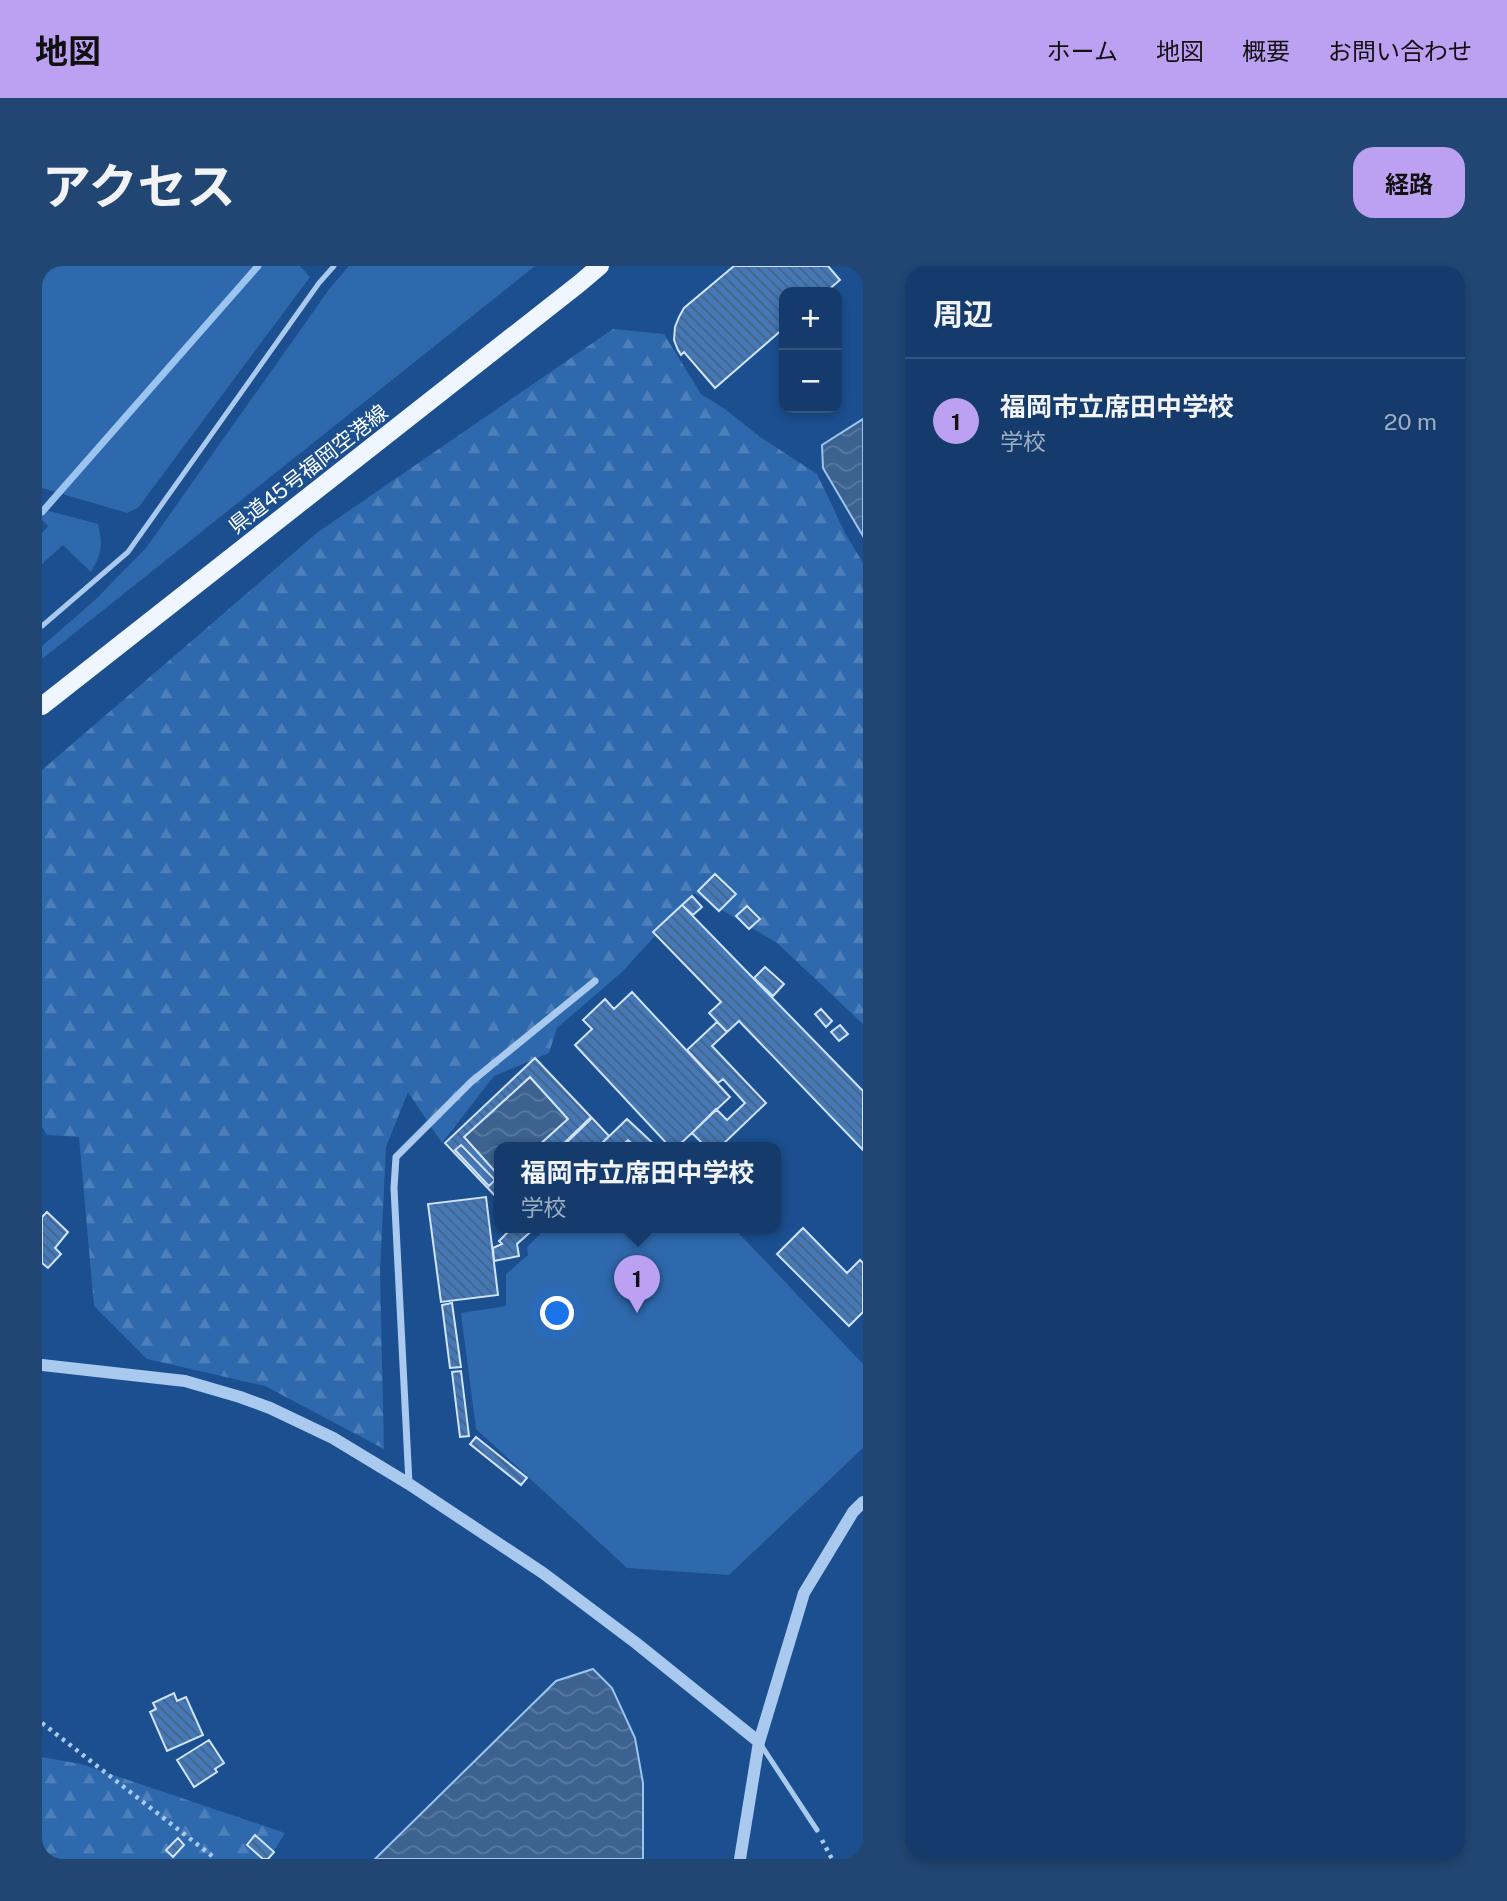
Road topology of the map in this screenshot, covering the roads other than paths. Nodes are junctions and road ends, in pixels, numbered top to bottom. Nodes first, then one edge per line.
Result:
1 (334, 266) edge
2 (600, 266) edge
3 (42, 626) edge
4 (42, 706) edge
5 (595, 981) dead end
6 (42, 1365) edge
7 (409, 1484) junction
8 (863, 1502) edge
9 (759, 1742) junction
10 (817, 1830) dead end
11 (740, 1859) edge

1 - 3 lane
2 - 4 main road, 県道45号福岡空港線
5 - 7 street
6 - 7 street
7 - 9 street
8 - 9 street
9 - 10 lane
9 - 11 street

